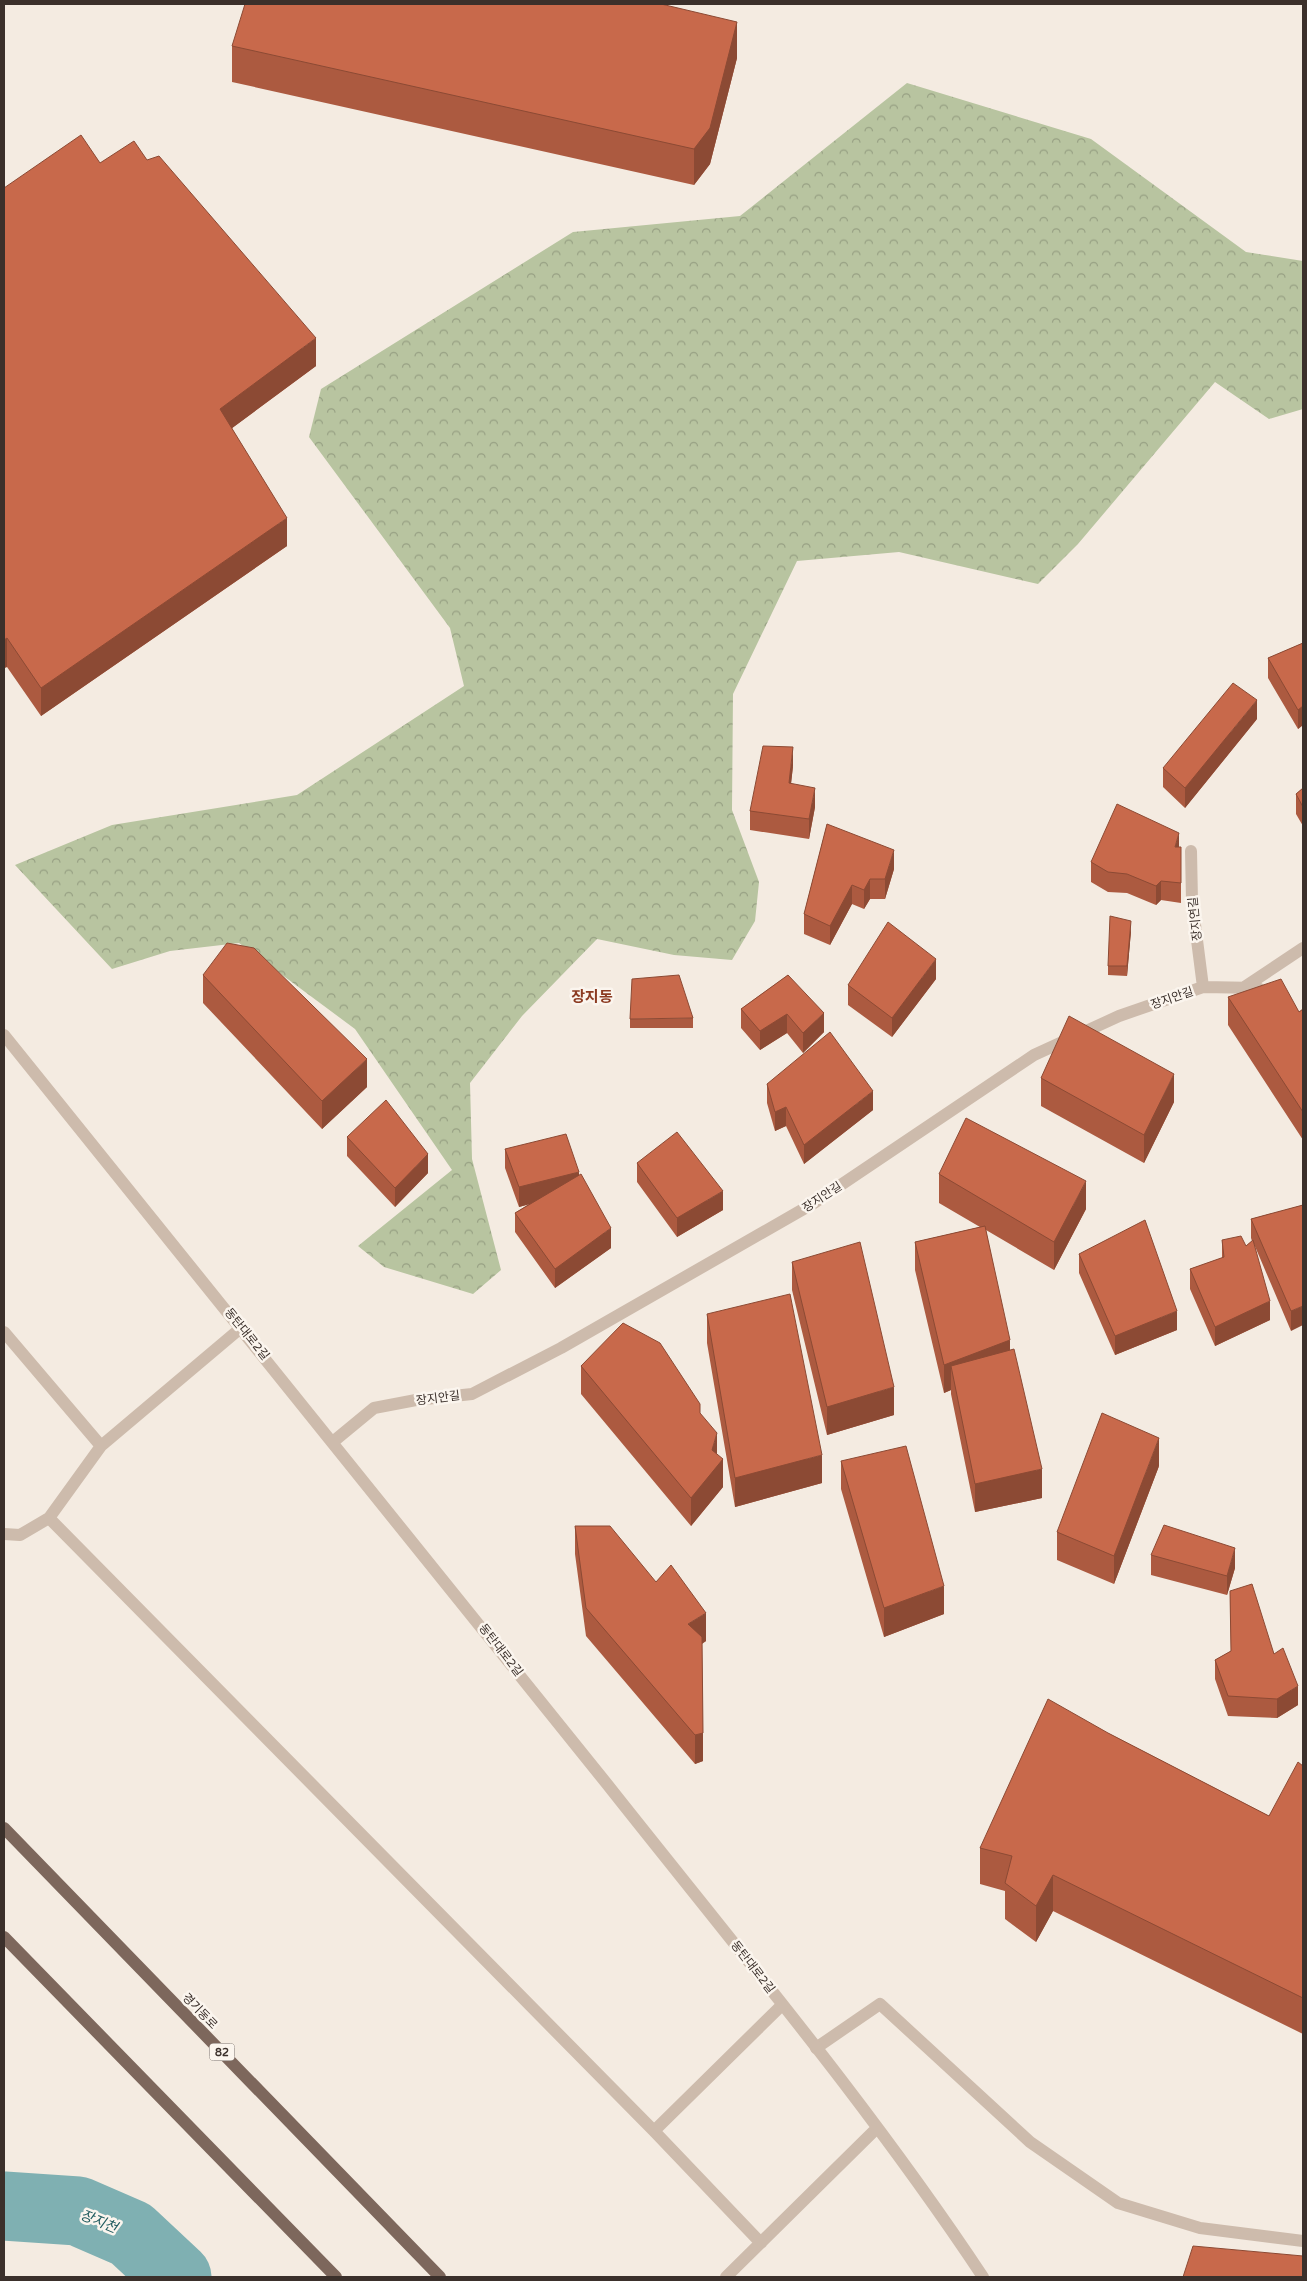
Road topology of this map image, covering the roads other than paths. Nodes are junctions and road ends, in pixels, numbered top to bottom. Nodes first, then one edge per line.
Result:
1 (1191, 851) dead end
2 (1303, 948) edge
3 (1203, 987) junction
4 (1243, 988) junction
5 (1281, 1007) edge
6 (4, 1035) edge
7 (242, 1327) junction
8 (4, 1332) edge
9 (334, 1441) junction
10 (100, 1446) junction
11 (49, 1518) junction
12 (4, 1534) edge
13 (4, 1828) edge
14 (4, 1937) edge
15 (782, 2005) junction
16 (816, 2048) junction
17 (877, 2128) junction
18 (654, 2131) junction
19 (1303, 2241) edge
20 (761, 2243) junction
21 (336, 2277) edge
22 (440, 2277) edge
23 (726, 2277) edge
24 (983, 2277) edge

1 - 3 street, 장지연길
2 - 4 street
3 - 4 street, 장지안길
3 - 9 street, 장지안길
4 - 5 street, 장지안길
6 - 7 street, 동탄대로2길
7 - 9 street, 동탄대로2길
7 - 10 street
8 - 10 street
9 - 15 street, 동탄대로2길
10 - 11 street
11 - 12 street
11 - 18 street
13 - 22 main road, 경기동로 / 82
14 - 21 main road
15 - 16 street, 동탄대로2길
15 - 18 street
16 - 17 street, 동탄대로2길
16 - 19 street
17 - 20 street
17 - 24 street, 동탄대로2길
18 - 20 street
20 - 23 street

